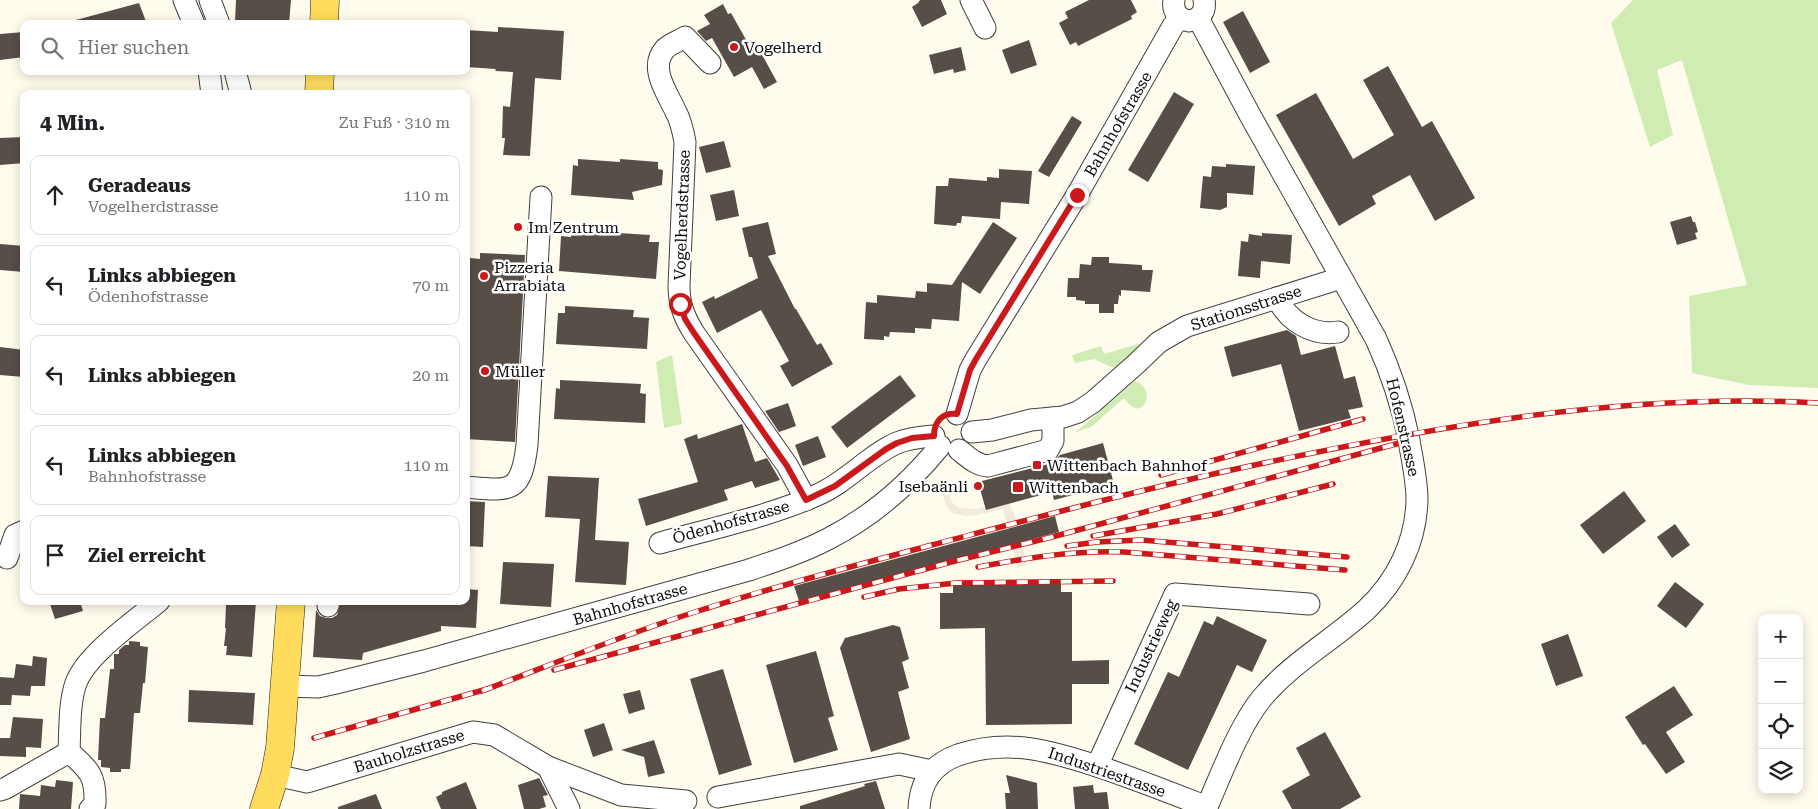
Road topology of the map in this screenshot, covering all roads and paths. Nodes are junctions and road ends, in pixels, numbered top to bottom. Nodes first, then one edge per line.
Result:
1 (184, 0) edge
2 (210, 0) edge
3 (325, 0) edge
4 (971, 0) edge
5 (1189, 9) edge
6 (192, 20) edge
7 (218, 20) edge
8 (324, 20) edge
9 (985, 28) dead end
10 (710, 62) dead end
11 (210, 75) edge
12 (236, 75) edge
13 (320, 75) edge
14 (211, 90) edge
15 (239, 90) edge
16 (319, 90) edge
17 (541, 197) dead end
18 (1341, 278) junction
19 (1277, 298) junction
20 (1338, 332) dead end
21 (957, 414) junction
22 (1054, 423) junction
23 (955, 440) junction
24 (470, 487) edge
25 (806, 500) junction
26 (20, 533) edge
27 (660, 543) dead end
28 (10, 558) edge
29 (1309, 604) dead end
30 (154, 605) edge
31 (291, 605) edge
32 (285, 686) junction
33 (69, 752) junction
34 (1097, 766) junction
35 (548, 767) junction
36 (275, 775) junction
37 (929, 775) junction
38 (0, 790) edge
39 (718, 797) dead end
40 (686, 801) dead end
41 (628, 802) edge
42 (1206, 808) edge
43 (90, 809) edge
44 (264, 809) edge
45 (569, 809) edge
46 (919, 809) edge

1 - 6 street
2 - 7 street
3 - 8 main road
4 - 9 street
5 - 18 street, Hofenstrasse
5 - 21 street, Bahnhofstrasse
10 - 25 street, Vogelherdstrasse
11 - 14 street
12 - 15 street
13 - 16 main road
17 - 24 street
18 - 19 street, Stationsstrasse
18 - 42 street, Hofenstrasse
19 - 20 street
19 - 22 street, Stationsstrasse
21 - 23 street
21 - 23 street, Bahnhofstrasse
22 - 23 street, Stationsstrasse
22 - 23 street
23 - 25 street, Ödenhofstrasse
23 - 32 street, Bahnhofstrasse
25 - 27 street, Ödenhofstrasse
26 - 28 street
29 - 34 street, Industrieweg
30 - 33 street
31 - 32 main road
32 - 36 main road
33 - 38 street
33 - 43 street
34 - 37 street, Industriestrasse
34 - 42 street, Industriestrasse
35 - 36 street, Bauholzstrasse
35 - 41 street, Bauholzstrasse
35 - 45 street
36 - 44 main road
37 - 39 street
37 - 46 street
40 - 41 street, Bauholzstrasse

